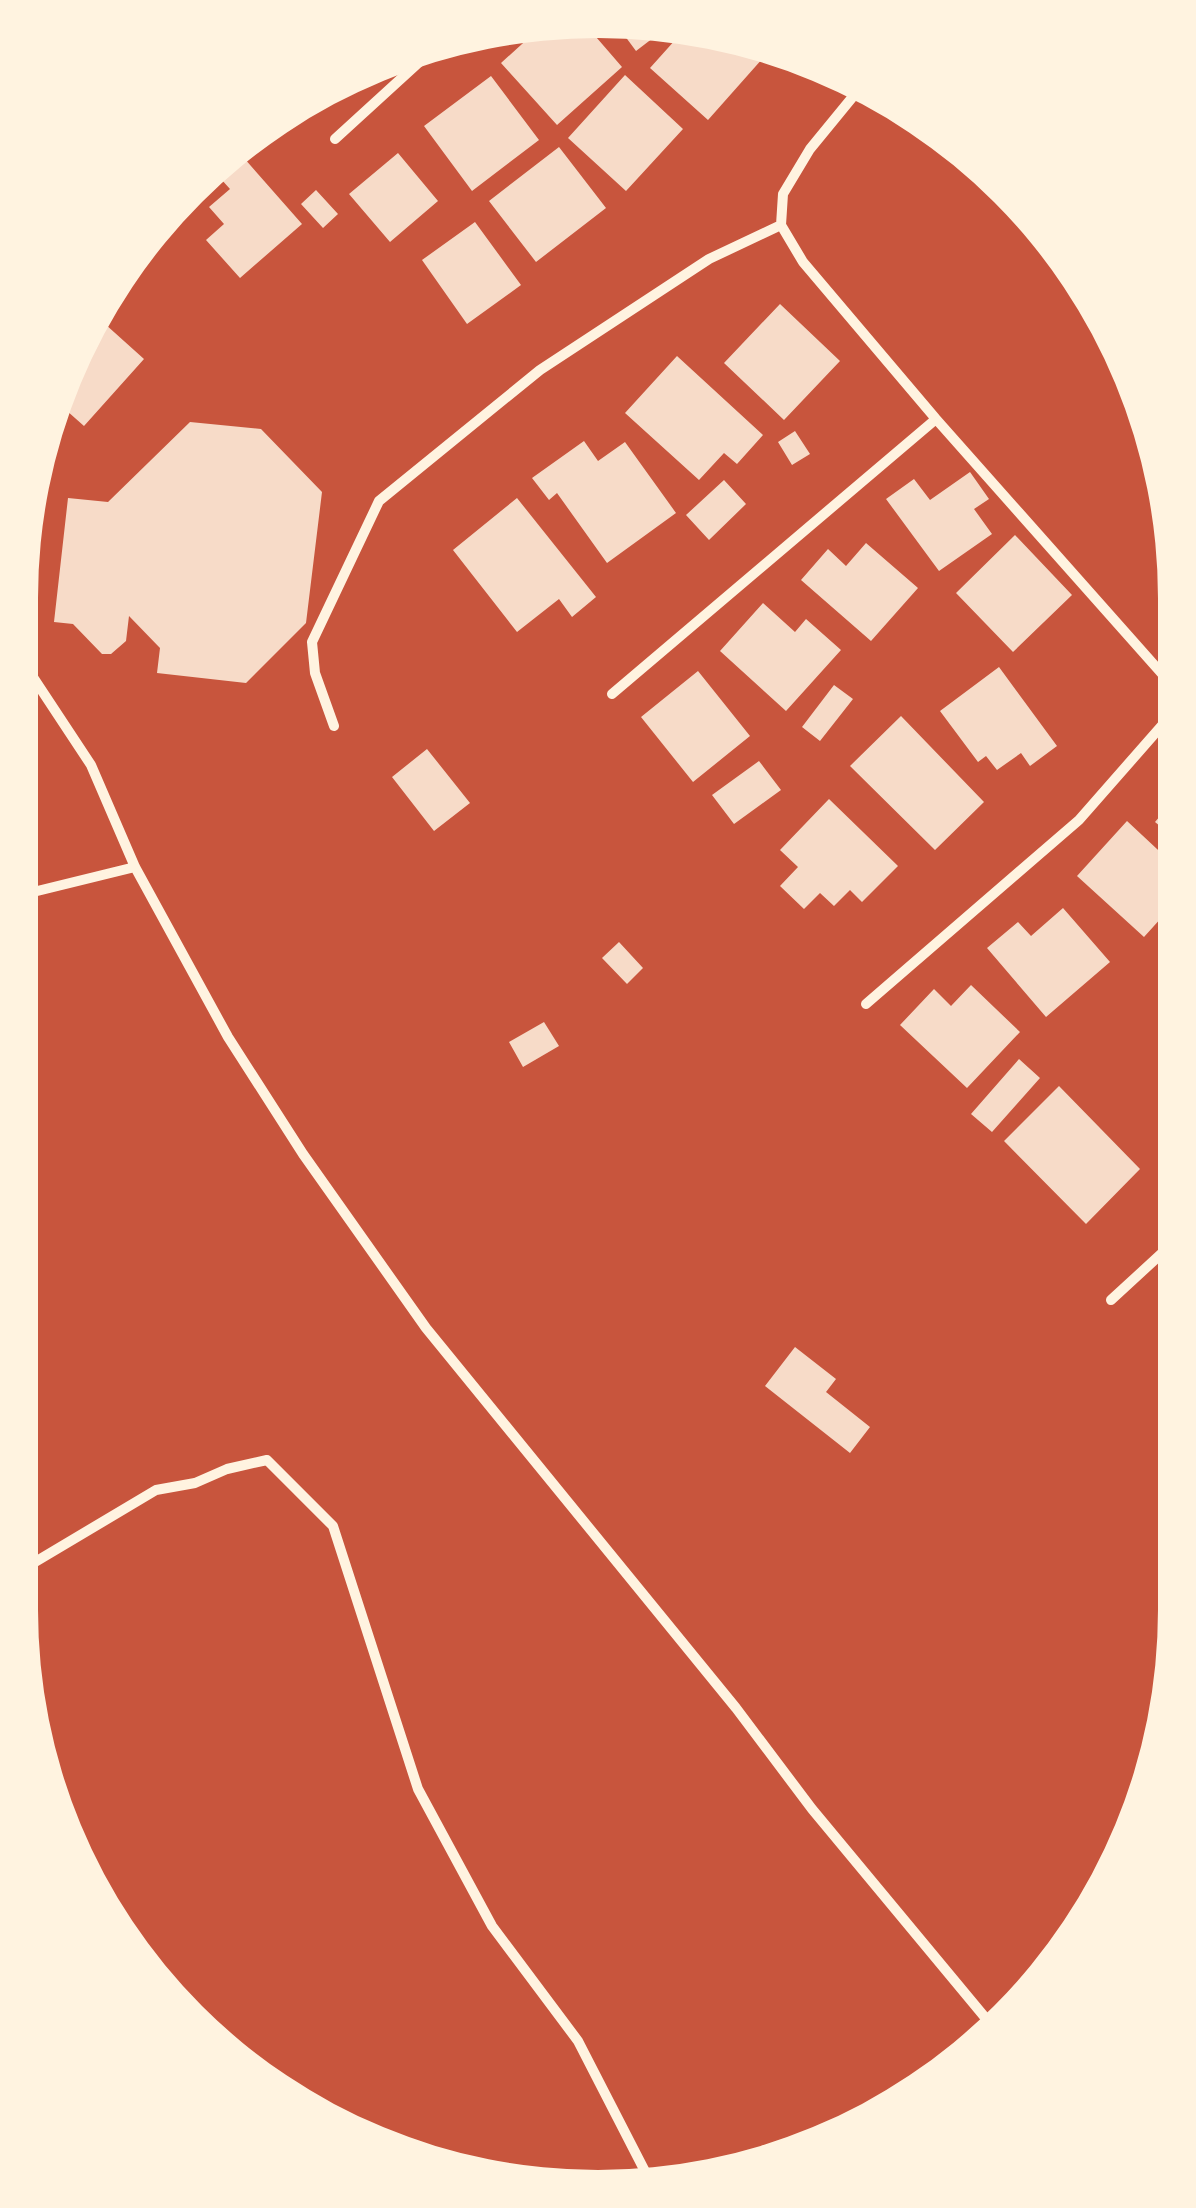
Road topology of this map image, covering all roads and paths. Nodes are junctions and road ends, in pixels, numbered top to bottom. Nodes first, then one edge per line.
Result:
1 (411, 70) edge
2 (852, 98) edge
3 (335, 139) dead end
4 (781, 225) junction
5 (936, 419) junction
6 (1158, 669) edge
7 (38, 684) edge
8 (612, 694) dead end
9 (334, 726) dead end
10 (1158, 730) edge
11 (135, 867) junction
12 (38, 891) edge
13 (866, 1004) dead end
14 (1158, 1257) edge
15 (1111, 1300) dead end
16 (38, 1560) edge
17 (984, 2016) edge
18 (644, 2168) edge

1 - 3 street
2 - 4 street
4 - 5 street
4 - 9 street
5 - 6 street
5 - 8 street
7 - 11 street
10 - 13 street
11 - 12 street
11 - 17 street
14 - 15 street
16 - 18 street

